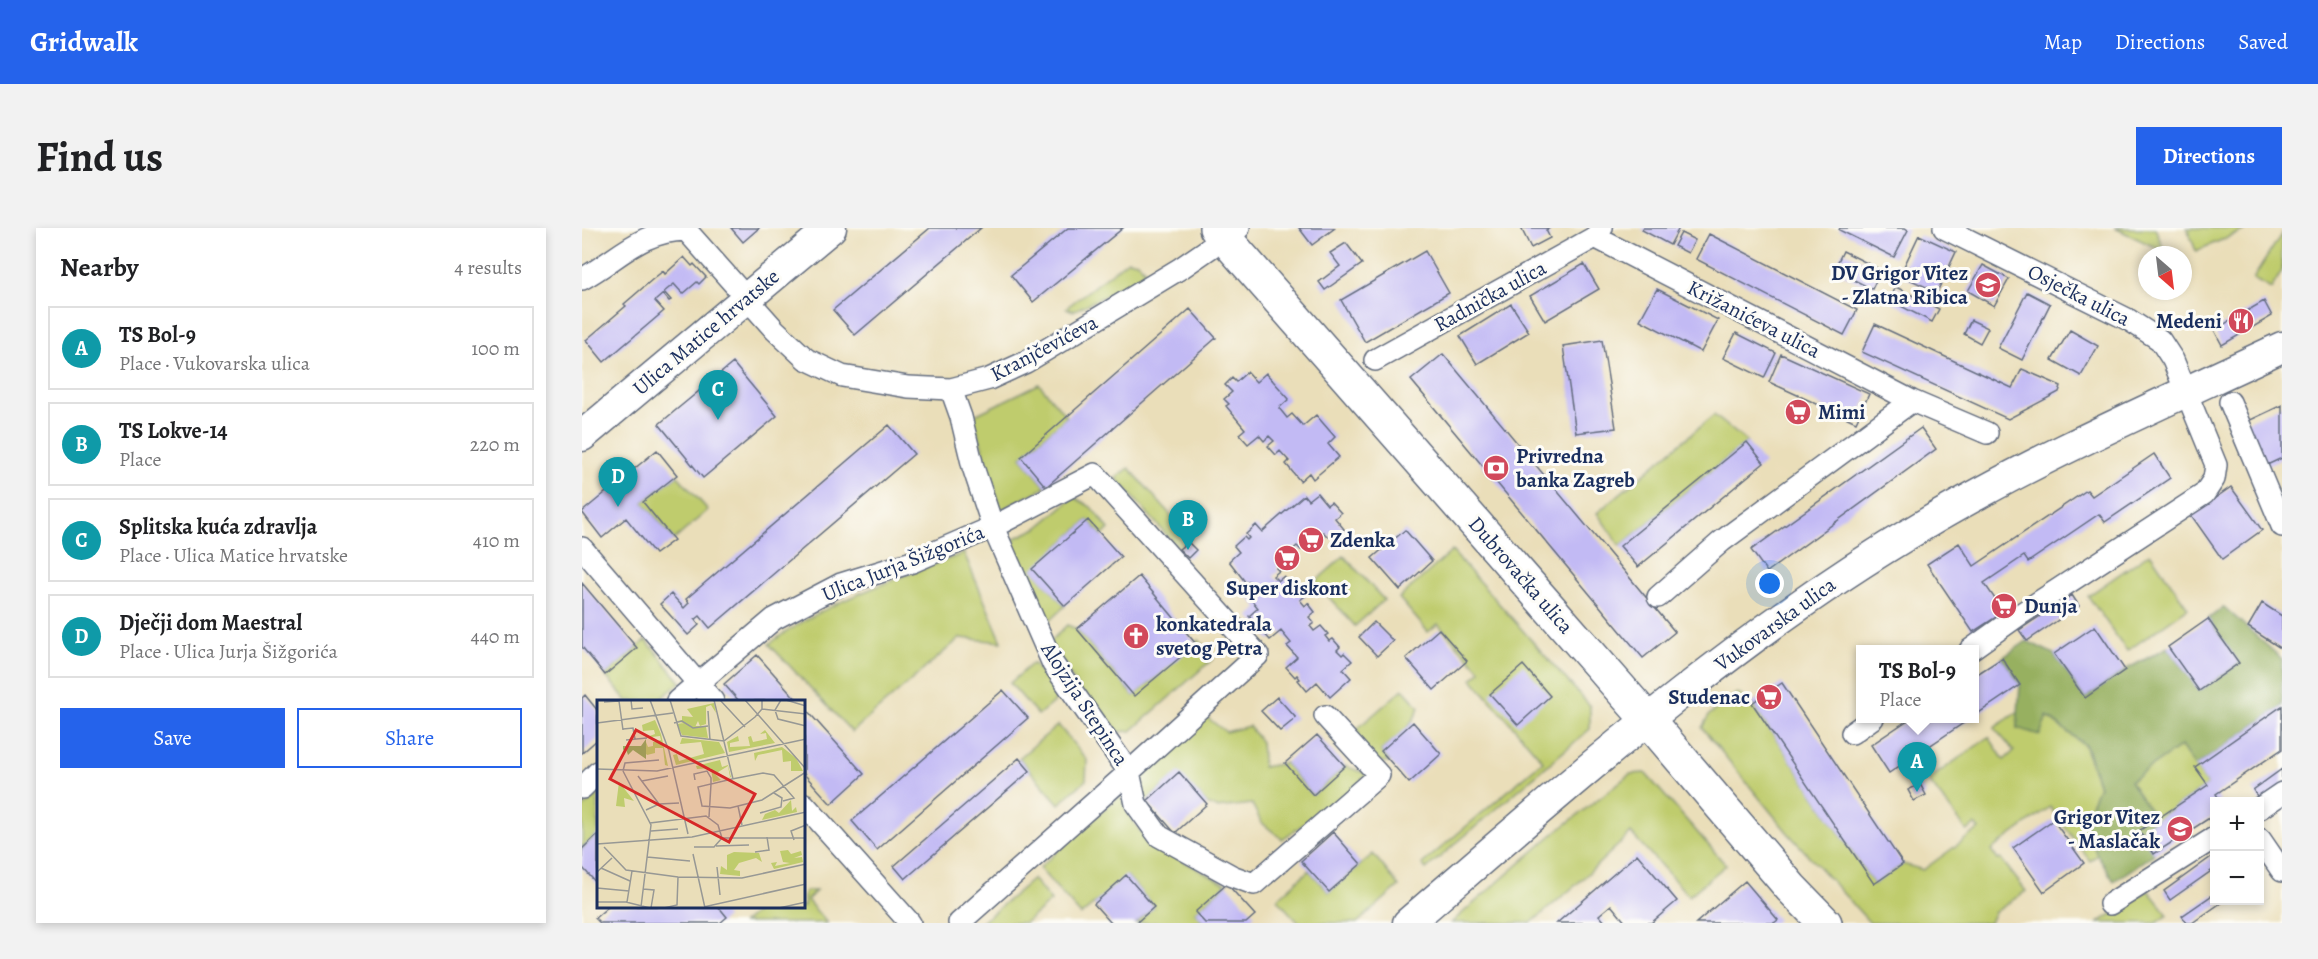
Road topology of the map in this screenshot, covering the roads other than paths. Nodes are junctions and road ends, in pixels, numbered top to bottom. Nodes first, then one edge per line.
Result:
1 (831, 228) edge
2 (1944, 228) edge
3 (687, 229) edge
4 (1226, 232) edge
5 (1598, 233) edge
6 (582, 279) edge
7 (747, 298) junction
8 (2282, 347) edge
9 (1375, 360) dead end
10 (951, 389) junction
11 (2186, 391) junction
12 (1912, 401) junction
13 (2230, 402) dead end
14 (1987, 433) dead end
15 (582, 436) edge
16 (2282, 526) edge
17 (993, 527) junction
18 (582, 548) edge
19 (1658, 597) dead end
20 (1977, 645) edge
21 (697, 683) junction
22 (678, 700) edge
23 (712, 700) edge
24 (1325, 716) dead end
25 (1647, 719) junction
26 (1866, 723) edge
27 (1852, 733) dead end
28 (1129, 772) junction
29 (597, 773) edge
30 (582, 788) edge
31 (2282, 793) edge
32 (2264, 805) edge
33 (806, 806) edge
34 (2210, 841) edge
35 (2264, 847) edge
36 (2282, 871) edge
37 (2110, 904) dead end
38 (910, 923) edge
39 (959, 923) edge
40 (1408, 923) edge
41 (1825, 923) edge

1 - 7 street, Ulica Matice hrvatske
2 - 11 street, Osječka ulica
3 - 6 street
3 - 7 street, Kranjčevićeva
4 - 10 street, Kranjčevićeva
4 - 25 main road, Dubrovačka ulica
5 - 9 street, Radnička ulica
5 - 12 street, Križanićeva ulica
7 - 10 street, Kranjčevićeva
7 - 15 street, Ulica Matice hrvatske
8 - 11 street, Vukovarska ulica
10 - 17 street, Alojzija Stepinca
11 - 20 street
11 - 25 street, Vukovarska ulica
12 - 14 street, Križanićeva ulica
12 - 19 street
13 - 16 street
17 - 21 street, Ulica Jurja Šižgorića
17 - 28 street, Alojzija Stepinca
17 - 28 street, Ulica Jurja Šižgorića
18 - 21 street
21 - 22 street, Ulica Jurja Šižgorića
21 - 23 street
24 - 28 street
25 - 40 street, Vukovarska ulica
25 - 41 main road, Dubrovačka ulica
26 - 27 street
28 - 39 street, Alojzija Stepinca
29 - 30 street
31 - 32 street
33 - 38 street
34 - 37 street
35 - 36 street

